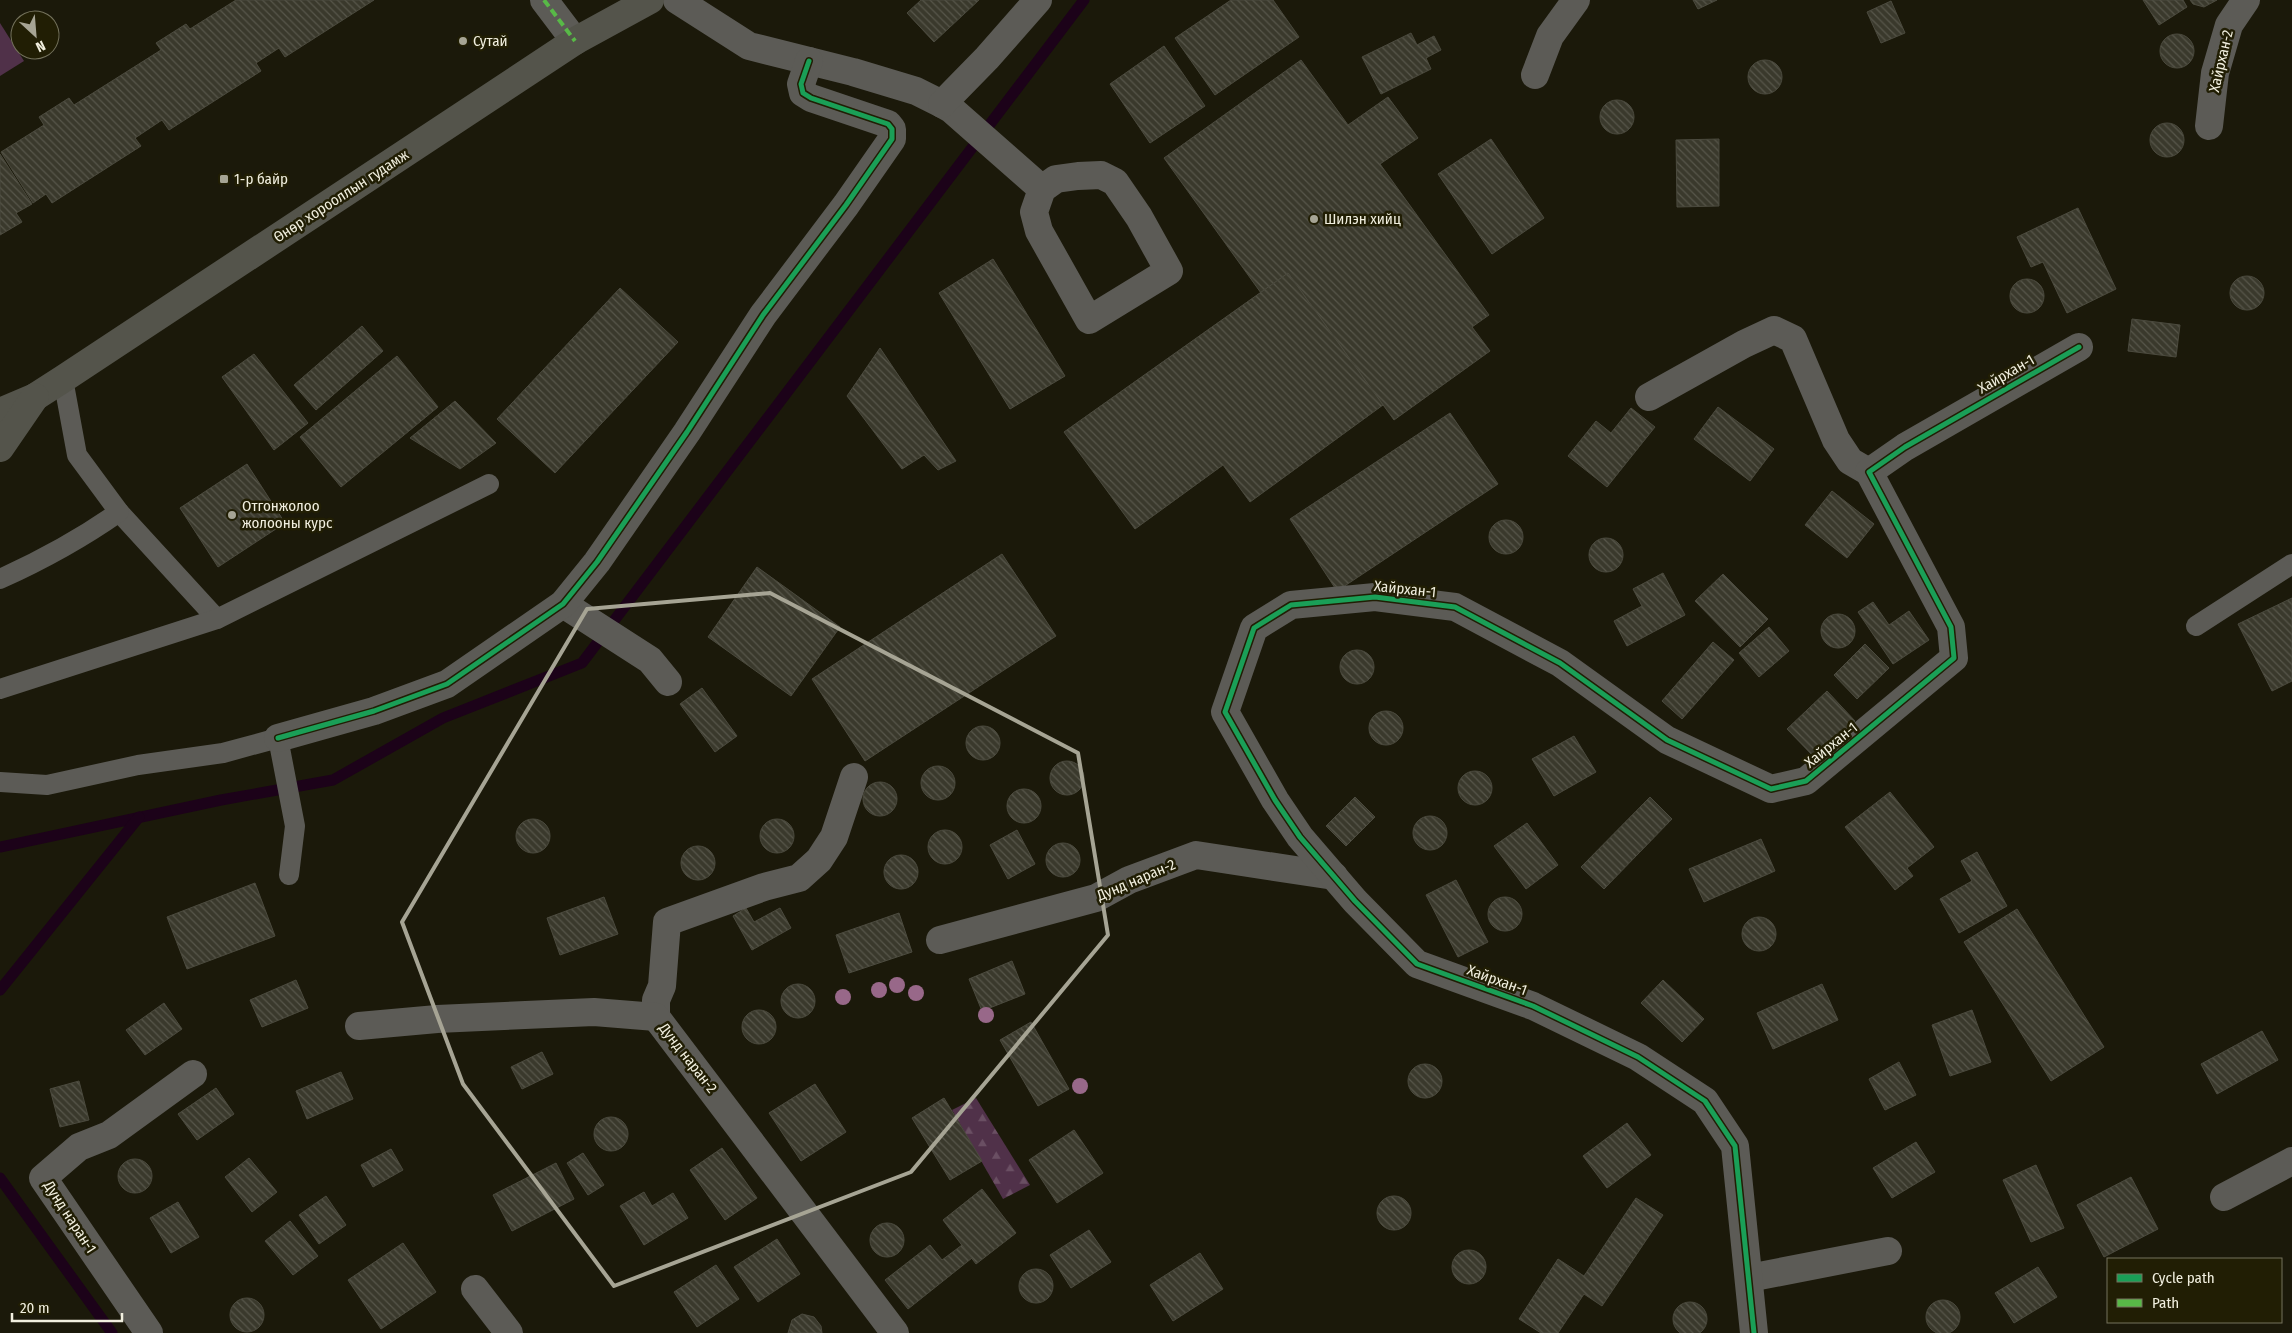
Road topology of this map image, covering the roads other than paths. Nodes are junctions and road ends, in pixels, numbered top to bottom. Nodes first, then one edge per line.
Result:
1 (544, 0) edge
2 (650, 0) edge
3 (677, 0) edge
4 (1038, 0) edge
5 (1576, 0) edge
6 (2246, 0) edge
7 (575, 41) junction
8 (809, 61) junction
9 (1535, 75) dead end
10 (946, 106) junction
11 (2209, 126) dead end
12 (1042, 189) junction
13 (2079, 346) dead end
14 (63, 379) junction
15 (34, 397) junction
16 (1648, 397) dead end
17 (0, 412) edge
18 (0, 448) edge
19 (1868, 472) junction
20 (489, 484) dead end
21 (119, 512) junction
22 (2292, 564) edge
23 (0, 579) edge
24 (563, 604) junction
25 (217, 619) junction
26 (2196, 626) dead end
27 (668, 682) dead end
28 (0, 689) edge
29 (280, 745) junction
30 (854, 777) dead end
31 (0, 782) edge
32 (289, 875) dead end
33 (1334, 876) junction
34 (940, 940) dead end
35 (656, 1017) junction
36 (359, 1026) dead end
37 (193, 1074) dead end
38 (2292, 1160) edge
39 (2224, 1197) dead end
40 (1888, 1251) dead end
41 (1749, 1278) junction
42 (475, 1289) dead end
43 (149, 1333) edge
44 (509, 1333) edge
45 (895, 1333) edge
46 (1754, 1333) edge

1 - 7 street
2 - 7 main road, Өнөр хорооллын гудамж
3 - 8 street
4 - 10 street
5 - 9 street
6 - 11 street, Хайрхан-2
7 - 14 main road, Өнөр хорооллын гудамж
8 - 10 street
8 - 24 street
10 - 12 street
12 - 12 street
13 - 19 street, Хайрхан-1
14 - 15 main road, Өнөр хорооллын гудамж
14 - 21 lane
15 - 17 main road, Өнөр хорооллын гудамж
15 - 18 main road
16 - 19 street, Хайрхан-1
19 - 33 street, Хайрхан-1
20 - 25 lane
21 - 23 lane
21 - 25 lane
22 - 26 lane
24 - 27 street
24 - 29 street
25 - 28 lane
29 - 31 lane
29 - 32 lane
30 - 35 street, Дунд наран-2
33 - 34 street, Дунд наран-2
33 - 41 street, Хайрхан-1
35 - 36 street
35 - 45 street, Дунд наран-2
37 - 43 street, Дунд наран-1
38 - 39 street
40 - 41 street
41 - 46 street, Хайрхан-1
42 - 44 street

